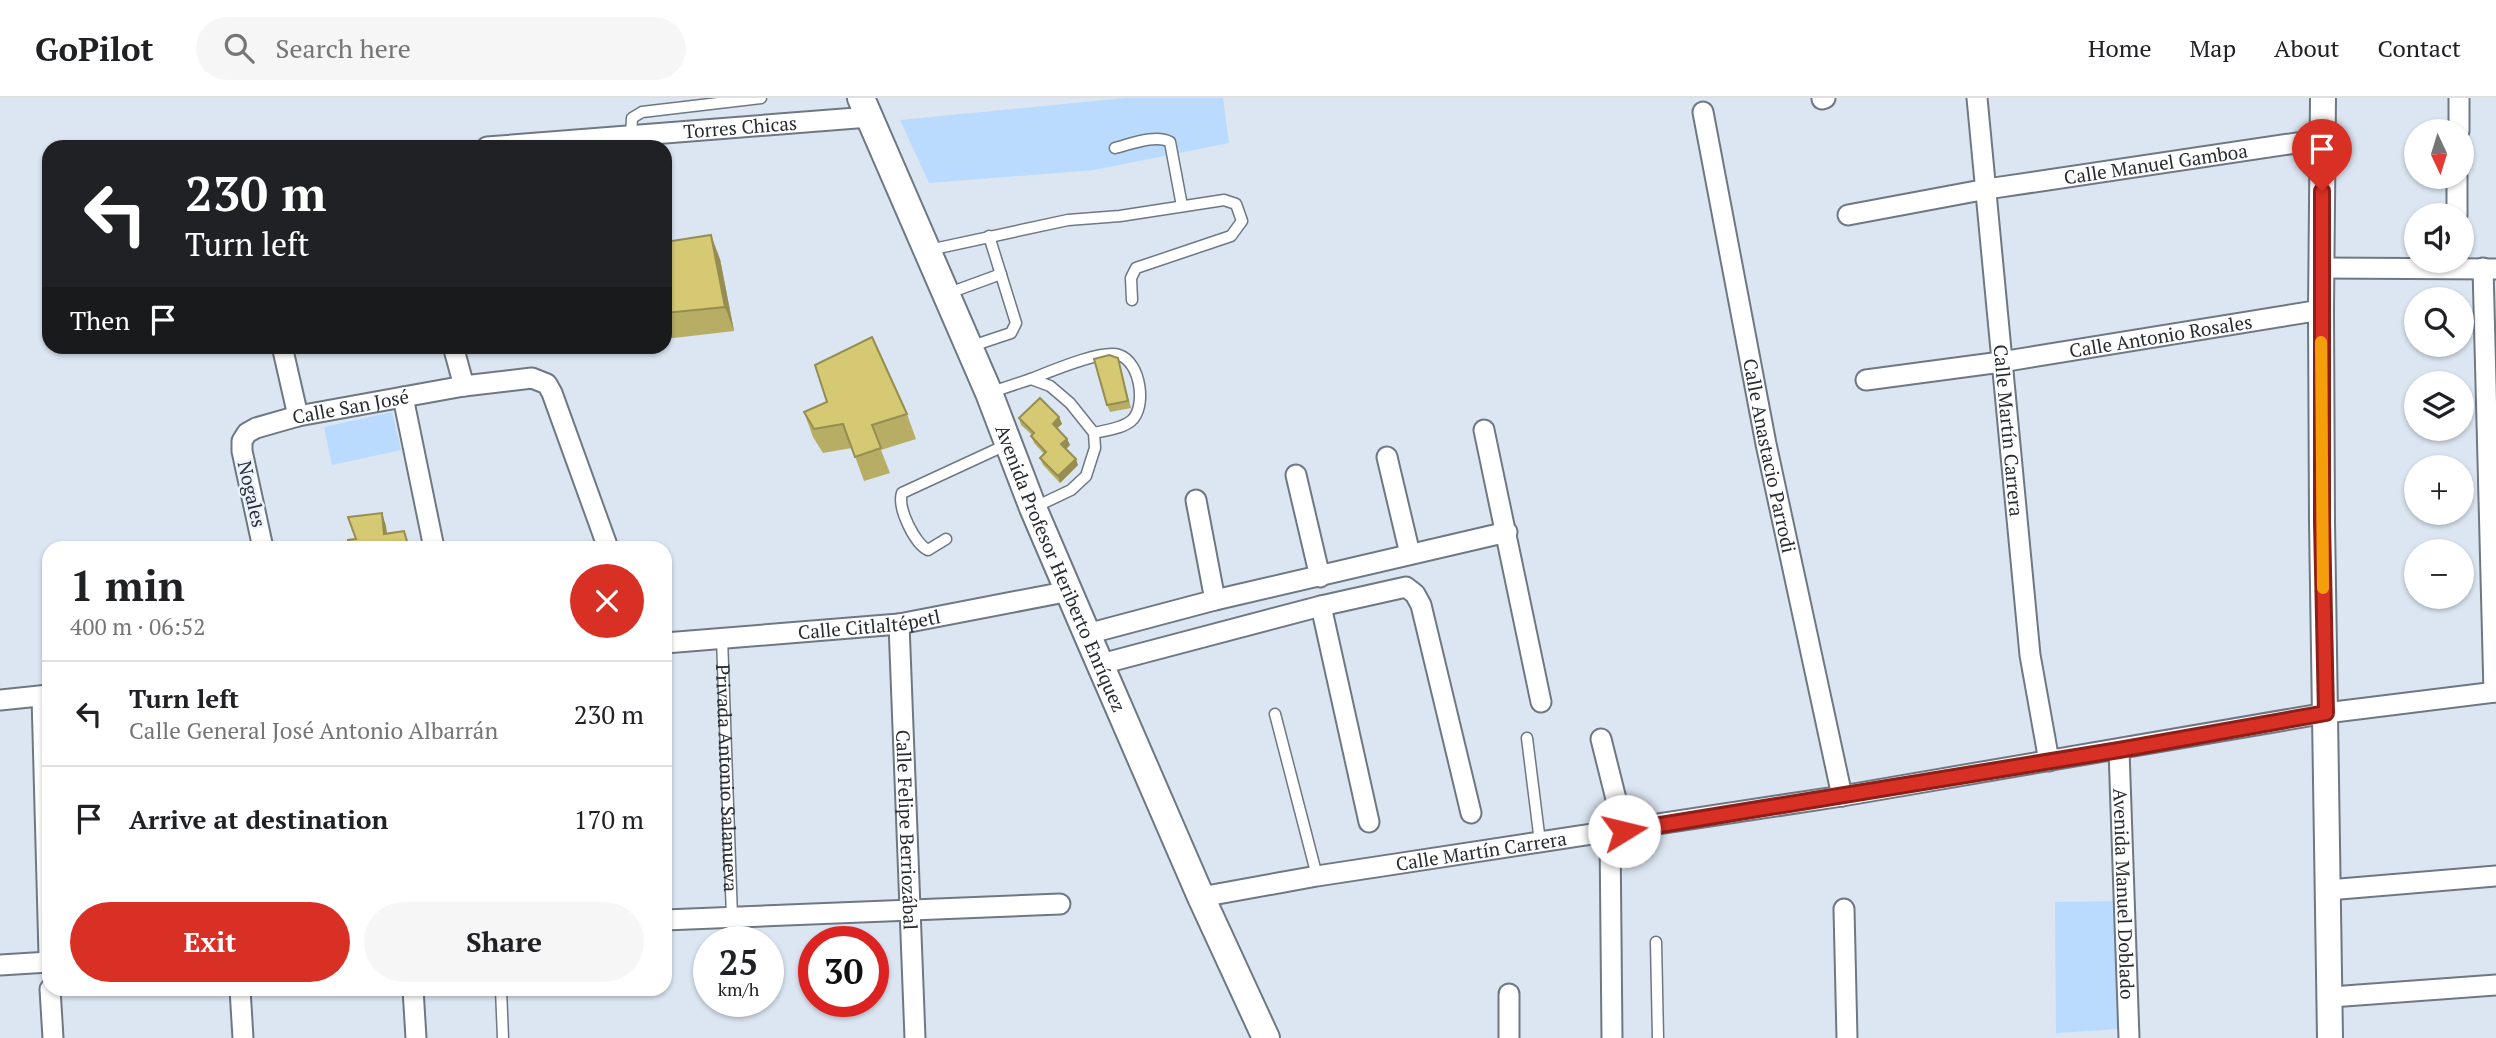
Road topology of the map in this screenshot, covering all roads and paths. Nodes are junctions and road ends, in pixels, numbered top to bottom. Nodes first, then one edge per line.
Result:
1 (761, 98) edge
2 (1977, 98) edge
3 (2323, 98) edge
4 (2459, 98) edge
5 (865, 108) edge
6 (1703, 112) dead end
7 (2459, 119) edge
8 (631, 136) junction
9 (2323, 139) junction
10 (579, 140) edge
11 (1115, 148) dead end
12 (1987, 188) junction
13 (1182, 206) junction
14 (1848, 215) dead end
15 (989, 236) junction
16 (927, 251) junction
17 (2404, 266) edge
18 (2322, 268) junction
19 (2490, 268) edge
20 (1001, 274) junction
21 (946, 294) junction
22 (1132, 300) dead end
23 (2321, 310) junction
24 (969, 347) junction
25 (284, 354) edge
26 (455, 354) edge
27 (2001, 362) junction
28 (1031, 379) junction
29 (1866, 380) dead end
30 (464, 386) junction
31 (989, 393) junction
32 (403, 397) junction
33 (298, 416) junction
34 (1484, 430) dead end
35 (1094, 433) junction
36 (242, 441) joint
37 (1009, 443) junction
38 (1387, 457) dead end
39 (1296, 475) dead end
40 (1196, 500) dead end
41 (1033, 508) junction
42 (1507, 532) junction
43 (946, 539) dead end
44 (261, 541) edge
45 (434, 541) edge
46 (607, 541) edge
47 (1410, 554) junction
48 (1320, 577) junction
49 (1070, 591) junction
50 (1215, 600) junction
51 (1321, 606) junction
52 (899, 624) junction
53 (1087, 635) junction
54 (722, 638) junction
55 (672, 642) edge
56 (1101, 664) junction
57 (2495, 692) edge
58 (42, 695) edge
59 (0, 700) edge
60 (1541, 702) dead end
61 (2326, 713) junction
62 (1275, 714) dead end
63 (1527, 738) dead end
64 (1601, 739) dead end
65 (2119, 750) junction
66 (2049, 761) junction
67 (1842, 796) junction
68 (1471, 813) dead end
69 (1369, 822) dead end
70 (1617, 832) junction
71 (1540, 842) junction
72 (1317, 876) junction
73 (2496, 876) edge
74 (2328, 890) junction
75 (1201, 897) junction
76 (1060, 904) dead end
77 (1844, 909) dead end
78 (911, 911) junction
79 (732, 917) junction
80 (672, 919) edge
81 (1656, 943) dead end
82 (42, 962) edge
83 (0, 965) edge
84 (2496, 985) edge
85 (1509, 994) dead end
86 (50, 996) edge
87 (240, 996) edge
88 (413, 996) edge
89 (501, 996) edge
90 (2330, 997) junction
91 (53, 1038) edge
92 (243, 1038) edge
93 (416, 1038) edge
94 (503, 1038) edge
95 (915, 1038) edge
96 (1266, 1038) edge
97 (1510, 1038) edge
98 (1612, 1038) edge
99 (1658, 1038) edge
100 (1847, 1038) edge
101 (2129, 1038) edge
102 (2323, 1038) edge
103 (2330, 1038) edge

1 - 8 lane
2 - 12 street, Calle Martín Carrera
3 - 9 street
4 - 7 street
5 - 8 street, Torres Chicas
5 - 16 main road, Avenida Profesor Heriberto Enríquez
6 - 67 street, Calle Anastacio Parrodi
8 - 10 street, Torres Chicas
9 - 12 street, Calle Manuel Gamboa
9 - 18 street
11 - 13 lane
12 - 14 street, Calle Manuel Gamboa
12 - 27 street, Calle Martín Carrera
13 - 15 lane
13 - 22 lane
15 - 16 lane
15 - 20 lane
16 - 21 main road, Avenida Profesor Heriberto Enríquez
17 - 18 street
18 - 23 street
19 - 57 street
20 - 21 lane
20 - 24 lane
21 - 24 main road, Avenida Profesor Heriberto Enríquez
23 - 27 street, Calle Antonio Rosales
23 - 61 street
24 - 31 main road, Avenida Profesor Heriberto Enríquez
25 - 33 street
26 - 30 street
27 - 29 street, Calle Antonio Rosales
27 - 66 street, Calle Martín Carrera
28 - 31 lane
28 - 35 lane
28 - 35 lane
30 - 32 street, Calle San José
30 - 46 street, Calle San José
31 - 37 main road, Avenida Profesor Heriberto Enríquez
32 - 33 street, Calle San José
32 - 45 street
33 - 36 street, Calle San José
34 - 42 street
35 - 41 lane
36 - 44 street, Nogales
37 - 41 main road, Avenida Profesor Heriberto Enríquez
37 - 43 lane
38 - 47 street
39 - 48 street
40 - 50 street
41 - 49 main road, Avenida Profesor Heriberto Enríquez
42 - 47 street
42 - 60 street
47 - 48 street
48 - 50 street
49 - 52 street, Calle Citlaltépetl
49 - 53 main road, Avenida Profesor Heriberto Enríquez
50 - 53 street
51 - 56 street
51 - 68 street
51 - 69 street
52 - 54 street, Calle Citlaltépetl
52 - 78 street, Calle Felipe Berriozábal
53 - 56 main road, Avenida Profesor Heriberto Enríquez
54 - 55 street, Calle Citlaltépetl
54 - 79 lane, Privada Antonio Salanueva
56 - 75 main road, Avenida Profesor Heriberto Enríquez
57 - 61 street, Calle Martín Carrera
58 - 59 street
61 - 65 street, Calle Martín Carrera
61 - 74 street
62 - 72 lane
63 - 71 lane
64 - 70 street
65 - 66 street, Calle Martín Carrera
65 - 101 street, Avenida Manuel Doblado
66 - 67 street, Calle Martín Carrera
67 - 70 street, Calle Martín Carrera
70 - 71 street, Calle Martín Carrera
70 - 98 street
71 - 72 street, Calle Martín Carrera
72 - 75 street, Calle Martín Carrera
73 - 74 street
74 - 90 street
75 - 96 main road, Avenida Profesor Heriberto Enríquez
76 - 78 street
77 - 100 street
78 - 79 street
78 - 95 street, Calle Felipe Berriozábal
79 - 80 street
81 - 99 lane
82 - 83 street
84 - 90 street
85 - 97 street
86 - 91 street
87 - 92 street
88 - 93 street
89 - 94 lane
90 - 103 street
102 - 103 street

